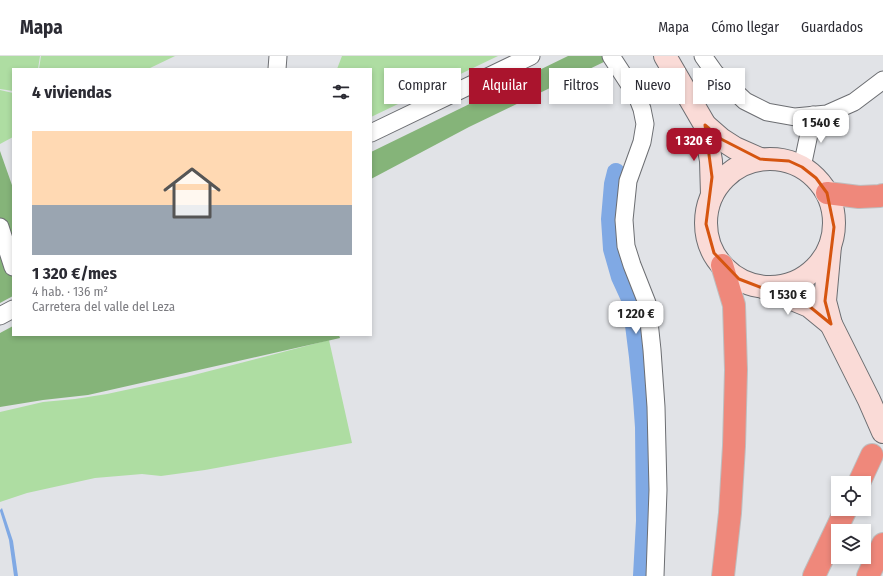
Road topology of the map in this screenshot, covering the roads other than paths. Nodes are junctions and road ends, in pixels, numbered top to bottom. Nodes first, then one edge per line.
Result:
1 (278, 56) edge
2 (531, 56) edge
3 (611, 56) edge
4 (665, 56) edge
5 (703, 56) edge
6 (277, 68) edge
7 (883, 80) edge
8 (813, 115) junction
9 (705, 125) junction
10 (372, 133) edge
11 (760, 159) junction
12 (802, 167) junction
13 (827, 193) junction
14 (712, 195) junction
15 (883, 195) edge
16 (0, 227) edge
17 (830, 245) junction
18 (12, 264) edge
19 (722, 265) junction
20 (760, 286) junction
21 (12, 310) edge
22 (0, 316) edge
23 (831, 324) junction
24 (883, 432) edge
25 (872, 455) dead end
26 (862, 476) edge
27 (843, 516) edge
28 (883, 544) edge
29 (655, 576) edge
30 (723, 576) edge
31 (814, 576) edge
32 (868, 576) edge

1 - 6 street
2 - 10 street
3 - 29 street
4 - 9 main road
5 - 8 street
7 - 8 street
8 - 12 street
9 - 11 main road
9 - 14 main road
11 - 12 main road
11 - 14 main road
12 - 13 main road
13 - 15 highway
13 - 17 main road
14 - 19 main road
16 - 18 street
17 - 20 main road
17 - 23 main road
19 - 20 main road
19 - 30 highway
20 - 23 main road
21 - 22 street
23 - 24 main road
25 - 26 highway
27 - 31 highway
28 - 32 highway

